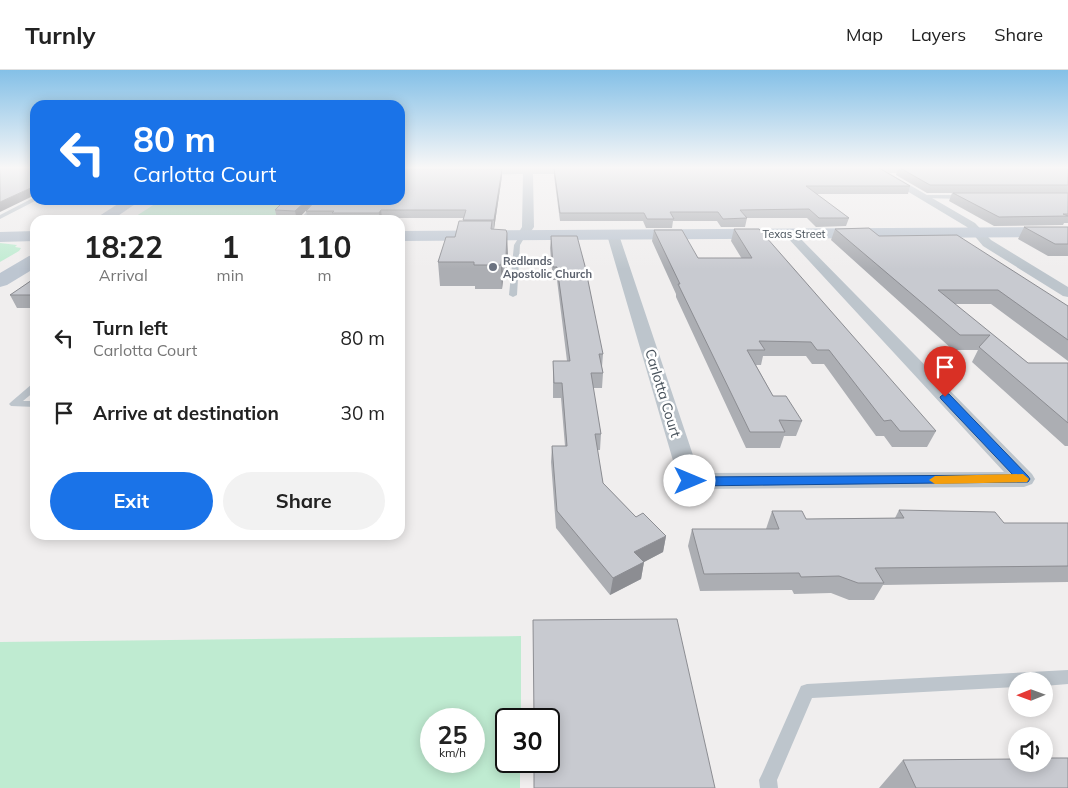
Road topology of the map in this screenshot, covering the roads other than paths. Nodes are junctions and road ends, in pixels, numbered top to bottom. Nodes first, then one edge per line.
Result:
1 (30, 202) edge
2 (528, 202) edge
3 (931, 202) edge
4 (126, 205) edge
5 (315, 206) edge
6 (109, 215) edge
7 (307, 215) edge
8 (0, 216) edge
9 (1068, 232) edge
10 (978, 233) junction
11 (790, 234) junction
12 (614, 235) junction
13 (30, 236) edge
14 (405, 236) edge
15 (523, 236) junction
16 (0, 237) edge
17 (30, 263) edge
18 (0, 281) edge
19 (1068, 293) edge
20 (513, 295) dead end
21 (30, 390) edge
22 (30, 404) edge
23 (1068, 677) edge
24 (769, 788) edge

1 - 8 lane
2 - 15 street
3 - 10 street
4 - 6 street
5 - 7 lane
9 - 10 street, Texas Street
10 - 11 street, Texas Street
10 - 19 street
11 - 12 street, Texas Street
11 - 12 street, Carlotta Court
12 - 15 street, Texas Street
13 - 16 street
14 - 15 street, Texas Street
15 - 20 lane
17 - 18 street
21 - 22 lane
23 - 24 lane

